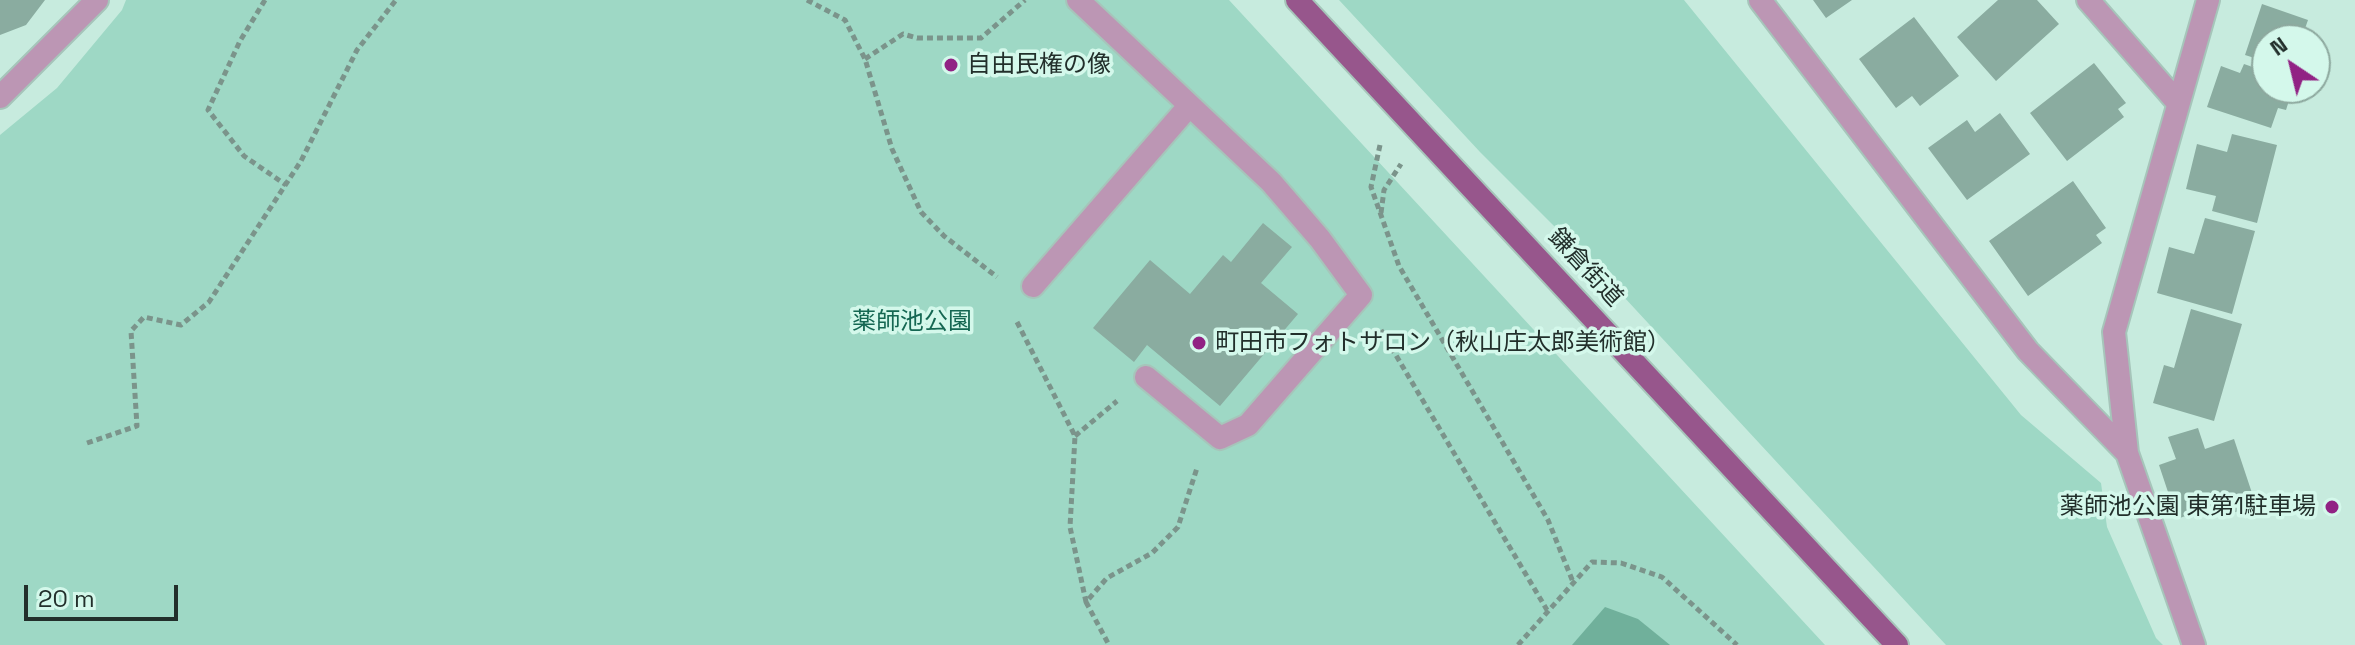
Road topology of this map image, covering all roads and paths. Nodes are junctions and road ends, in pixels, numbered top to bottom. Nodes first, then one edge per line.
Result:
1 (97, 0) edge
2 (265, 0) edge
3 (396, 0) edge
4 (807, 0) edge
5 (1025, 0) edge
6 (1078, 0) edge
7 (1297, 0) edge
8 (1760, 0) edge
9 (2088, 0) edge
10 (2208, 0) edge
11 (865, 59) junction
12 (9, 81) edge
13 (0, 97) edge
14 (2178, 103) junction
15 (1189, 106) junction
16 (1398, 109) junction
17 (1421, 133) junction
18 (286, 185) junction
19 (1381, 214) junction
20 (1028, 292) junction
21 (1361, 295) junction
22 (1146, 377) joint
23 (1075, 436) junction
24 (1220, 438) junction
25 (87, 443) dead end
26 (2127, 453) junction
27 (1573, 582) junction
28 (1086, 602) junction
29 (1547, 610) junction
30 (1109, 645) edge
31 (1518, 645) edge
32 (1737, 645) edge
33 (1897, 645) edge
34 (2194, 645) edge

1 - 12 street
2 - 18 path
3 - 18 path
4 - 11 path
5 - 11 path
6 - 15 street
7 - 16 main road, 鎌倉街道
8 - 26 street
9 - 14 street
10 - 14 street
11 - 20 path
12 - 13 street
14 - 26 street
15 - 20 street
15 - 21 street
16 - 17 main road, 鎌倉街道
16 - 19 path
17 - 19 path
17 - 33 main road, 鎌倉街道
18 - 25 path
19 - 27 path
20 - 23 path
21 - 24 street
21 - 29 path
22 - 23 path
22 - 24 street
23 - 28 path
24 - 28 path
26 - 34 street
27 - 29 path
27 - 32 path
28 - 30 path
29 - 31 path

